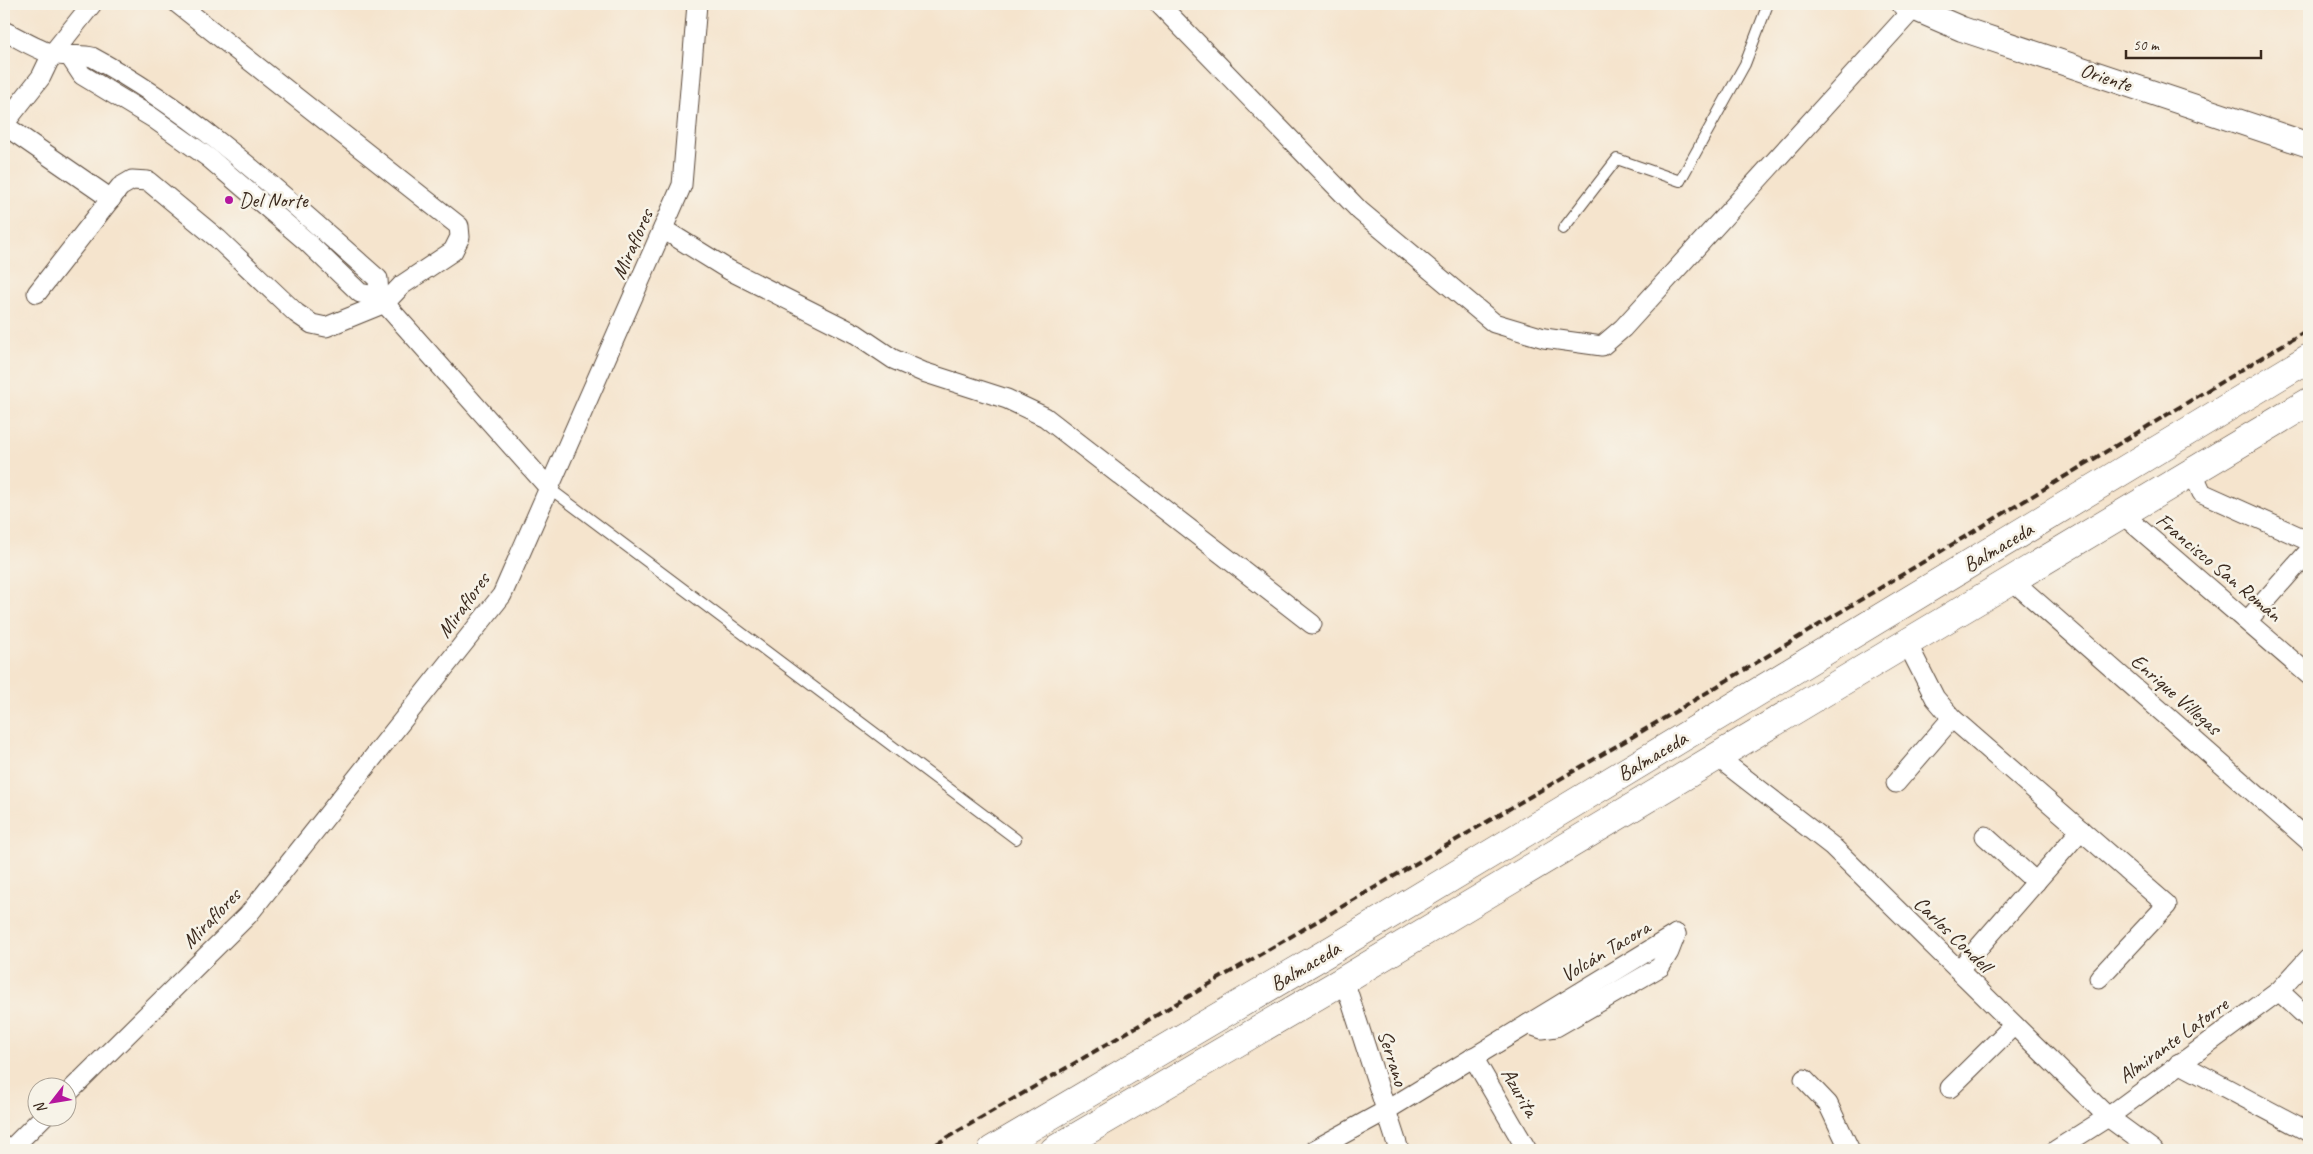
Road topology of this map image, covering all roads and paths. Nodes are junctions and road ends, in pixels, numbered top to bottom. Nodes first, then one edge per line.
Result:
1 (92, 4) edge
2 (178, 4) edge
3 (697, 4) edge
4 (1159, 4) edge
5 (1768, 4) edge
6 (1909, 6) edge
7 (4, 31) edge
8 (61, 56) junction
9 (4, 125) edge
10 (2309, 145) edge
11 (110, 199) junction
12 (663, 228) junction
13 (1563, 229) dead end
14 (37, 293) dead end
15 (382, 300) junction
16 (2309, 358) edge
17 (2309, 402) edge
18 (2193, 473) junction
19 (549, 488) junction
20 (2121, 513) junction
21 (2309, 541) edge
22 (2309, 552) edge
23 (2013, 581) junction
24 (2248, 620) junction
25 (1312, 624) dead end
26 (1907, 643) junction
27 (2309, 675) edge
28 (1952, 718) junction
29 (1716, 756) junction
30 (1896, 783) dead end
31 (2081, 830) junction
32 (1985, 836) dead end
33 (1016, 839) dead end
34 (2309, 841) edge
35 (2036, 882) junction
36 (2309, 958) edge
37 (1959, 970) junction
38 (2099, 978) dead end
39 (1344, 980) junction
40 (2279, 991) junction
41 (2309, 1019) edge
42 (1528, 1024) junction
43 (2014, 1025) junction
44 (1473, 1058) junction
45 (2179, 1063) junction
46 (1804, 1080) dead end
47 (78, 1083) edge
48 (1950, 1088) dead end
49 (1387, 1110) junction
50 (2108, 1117) junction
51 (34, 1126) edge
52 (2309, 1132) edge
53 (10, 1150) edge
54 (992, 1150) edge
55 (1054, 1150) edge
56 (1314, 1150) edge
57 (1399, 1150) edge
58 (1527, 1150) edge
59 (1850, 1150) edge
60 (2056, 1150) edge
61 (2153, 1150) edge

1 - 8 street
2 - 15 street
3 - 12 street, Miraflores
4 - 6 street
5 - 13 lane
6 - 10 street, Oriente
7 - 8 street
8 - 9 street
8 - 15 street
9 - 11 street
11 - 14 street
11 - 15 street
12 - 19 street, Miraflores
12 - 25 street
15 - 19 street
16 - 54 main road, Balmaceda
17 - 18 main road, Balmaceda
18 - 20 main road, Balmaceda
18 - 21 street
19 - 33 lane
19 - 47 street, Miraflores
20 - 23 main road, Balmaceda
20 - 24 street, Francisco San Román
22 - 24 street
23 - 26 main road, Balmaceda
23 - 34 street, Enrique Villegas
24 - 27 street, Francisco San Román
26 - 28 street
26 - 29 main road, Balmaceda
28 - 30 street
28 - 31 street
29 - 37 street, Carlos Condell
29 - 39 main road, Balmaceda
31 - 35 street
31 - 38 street
32 - 35 street
35 - 37 street
36 - 40 street, Almirante Latorre
37 - 43 street, Carlos Condell
39 - 49 street, Serrano
39 - 55 main road, Balmaceda
40 - 41 street
40 - 45 street, Almirante Latorre
42 - 42 street, Volcán Tacora
42 - 44 street, Volcán Tacora
43 - 48 street
43 - 50 street, Carlos Condell
44 - 49 street, Volcán Tacora
44 - 58 street, Azurita
45 - 50 street, Almirante Latorre
45 - 52 street
46 - 59 street
49 - 56 street, Volcán Tacora
49 - 57 street, Serrano
50 - 60 street, Almirante Latorre
50 - 61 street, Carlos Condell
51 - 53 street

